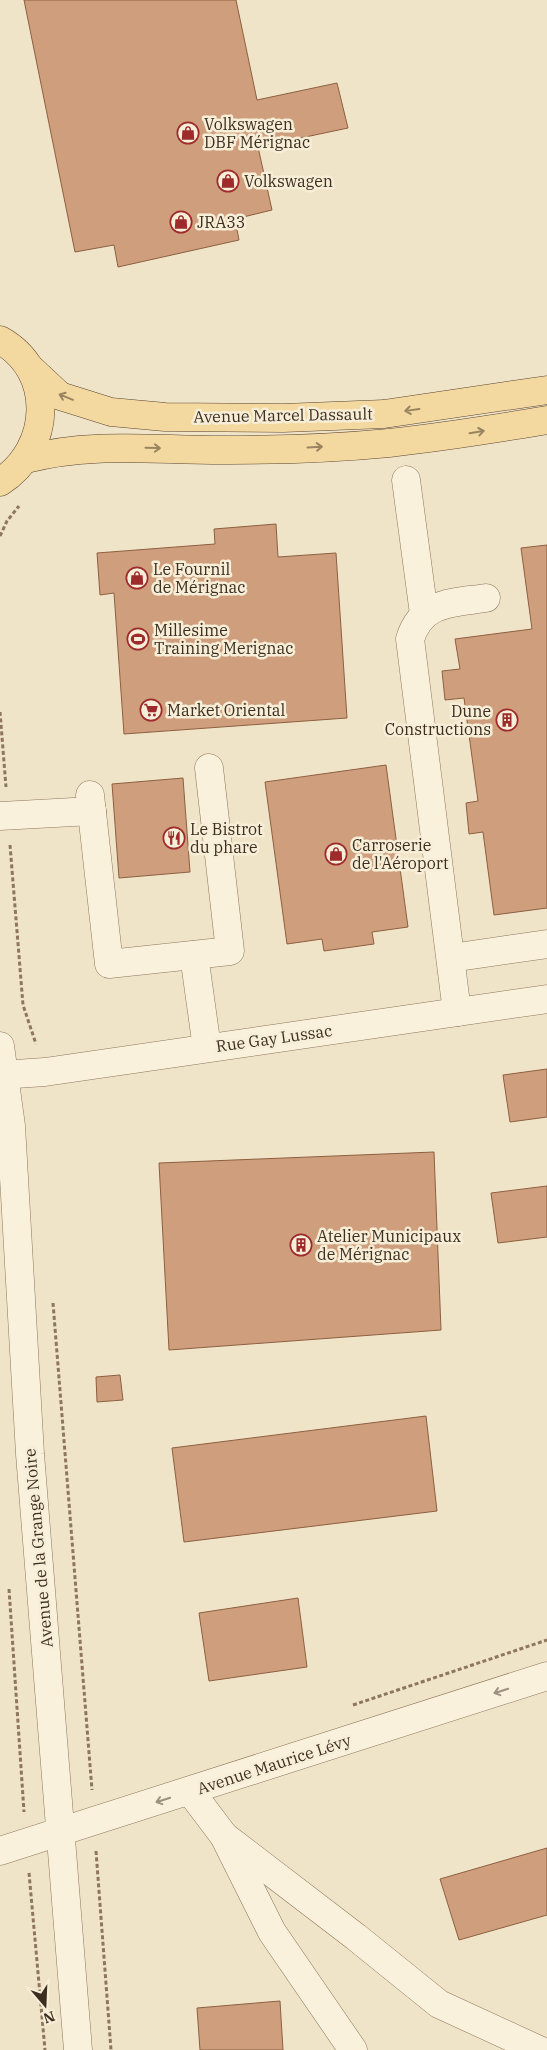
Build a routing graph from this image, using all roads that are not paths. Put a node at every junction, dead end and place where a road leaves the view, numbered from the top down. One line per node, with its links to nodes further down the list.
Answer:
1 (4, 339): 2 (main road)
2 (30, 368): 3 (main road, Avenue Marcel Dassault, one-way to 2); 5 (main road)
3 (547, 390)
4 (547, 420): 5 (main road, Avenue Marcel Dassault, one-way to 4)
5 (26, 459): 7 (main road)
6 (406, 480): 9 (street)
7 (0, 483)
8 (486, 598): 9 (street)
9 (424, 614): 14 (street)
10 (209, 768): 13 (street)
11 (4, 816): 13 (street)
12 (547, 944): 14 (street)
13 (194, 955): 18 (street)
14 (451, 958): 16 (street)
15 (547, 999): 16 (street, Rue Gay Lussac)
16 (457, 1012): 18 (street, Rue Gay Lussac)
17 (0, 1046): 19 (street, Avenue de la Grange Noire)
18 (207, 1048): 19 (street, Rue Gay Lussac)
19 (1, 1074): 22 (street, Avenue de la Grange Noire)
20 (547, 1676): 21 (street, Avenue Maurice Lévy, one-way to 21)
21 (190, 1791): 22 (street, Avenue Maurice Lévy, one-way to 22); 23 (street)
22 (60, 1833): 24 (street, Avenue Maurice Lévy); 25 (street, Avenue de la Grange Noire)
23 (224, 1836): 26 (street); 27 (street)
24 (0, 1851)
25 (78, 2050)
26 (353, 2050)
27 (539, 2050)

